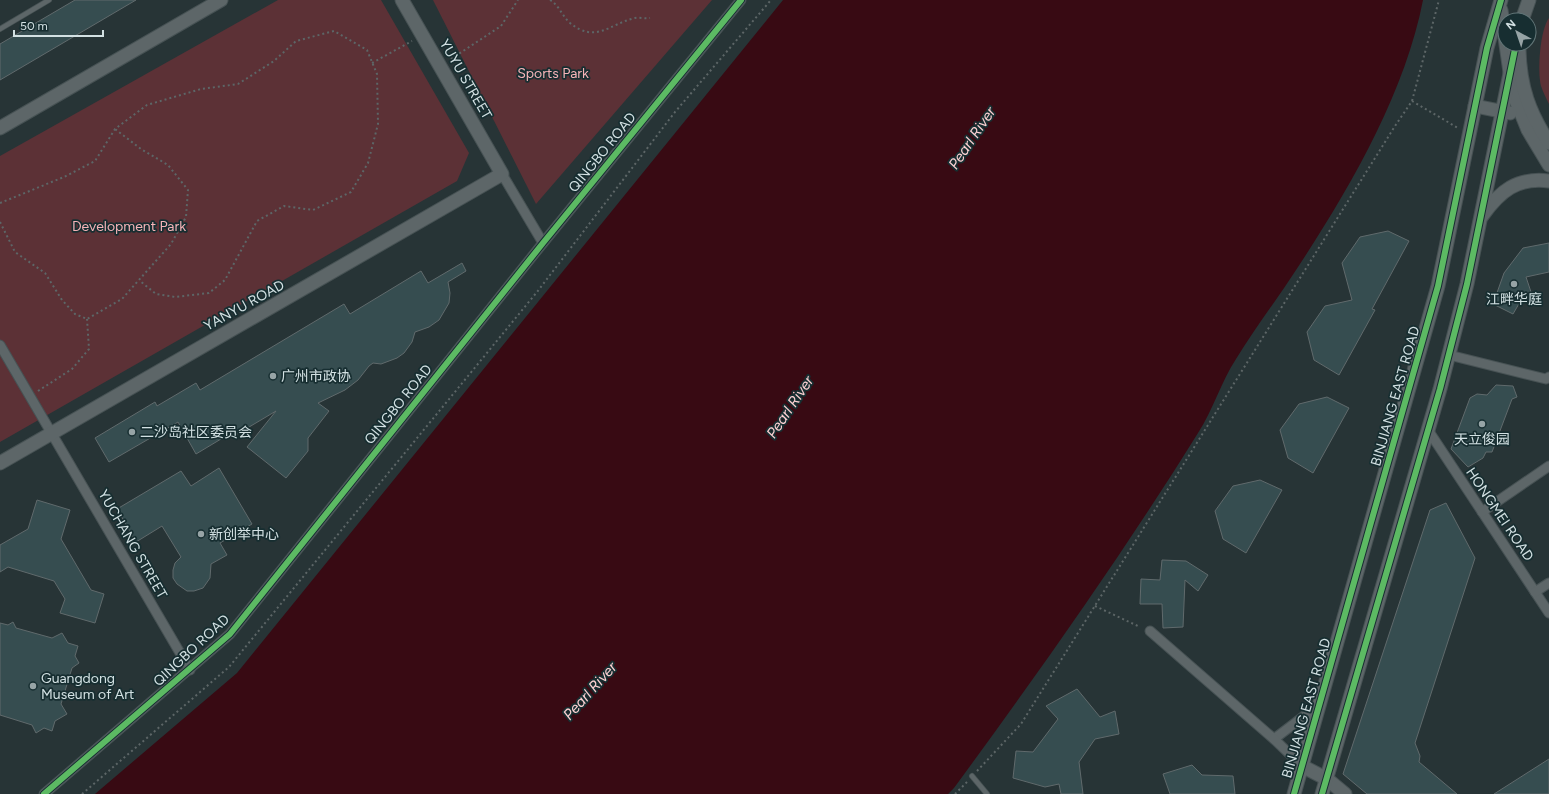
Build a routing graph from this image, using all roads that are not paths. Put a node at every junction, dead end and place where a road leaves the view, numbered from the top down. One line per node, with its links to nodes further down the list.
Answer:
1 (49, 0): 8 (lane)
2 (221, 0): 12 (main road)
3 (402, 0): 16 (main road, YUYU STREET)
4 (741, 0): 19 (street, QINGBO ROAD)
5 (1529, 0): 7 (main road)
6 (1500, 1): 11 (main road, BINJIANG EAST ROAD); 15 (main road)
7 (1525, 12)
8 (0, 29)
9 (1514, 52): 18 (main road)
10 (1520, 52): 13 (main road)
11 (1475, 106): 13 (main road); 33 (main road, BINJIANG EAST ROAD)
12 (0, 128)
13 (1541, 131): 14 (main road)
14 (1549, 143)
15 (1549, 165)
16 (502, 174): 19 (street); 24 (main road, YANYU ROAD)
17 (1549, 181): 18 (main road)
18 (1480, 219): 21 (main road)
19 (543, 243): 32 (street, QINGBO ROAD)
20 (0, 345): 24 (street, YUCHANG STREET)
21 (1449, 355): 22 (street); 23 (main road)
22 (1548, 380)
23 (1428, 430): 27 (street, HONGMEI ROAD); 37 (main road)
24 (51, 433): 25 (main road, YANYU ROAD); 32 (street, YUCHANG STREET)
25 (0, 463)
26 (1549, 466): 27 (street)
27 (1482, 512): 29 (street, HONGMEI ROAD)
28 (1549, 582): 29 (street)
29 (1535, 592): 30 (street, HONGMEI ROAD)
30 (1549, 613)
31 (1150, 631): 34 (street)
32 (190, 670): 38 (street, QINGBO ROAD)
33 (1320, 704): 34 (street); 35 (main road, BINJIANG EAST ROAD)
34 (1274, 739): 35 (street)
35 (1302, 766): 37 (main road); 40 (main road, BINJIANG EAST ROAD)
36 (972, 776): 39 (lane)
37 (1325, 790): 41 (main road)
38 (44, 794)
39 (987, 794)
40 (1294, 794)
41 (1345, 794)

